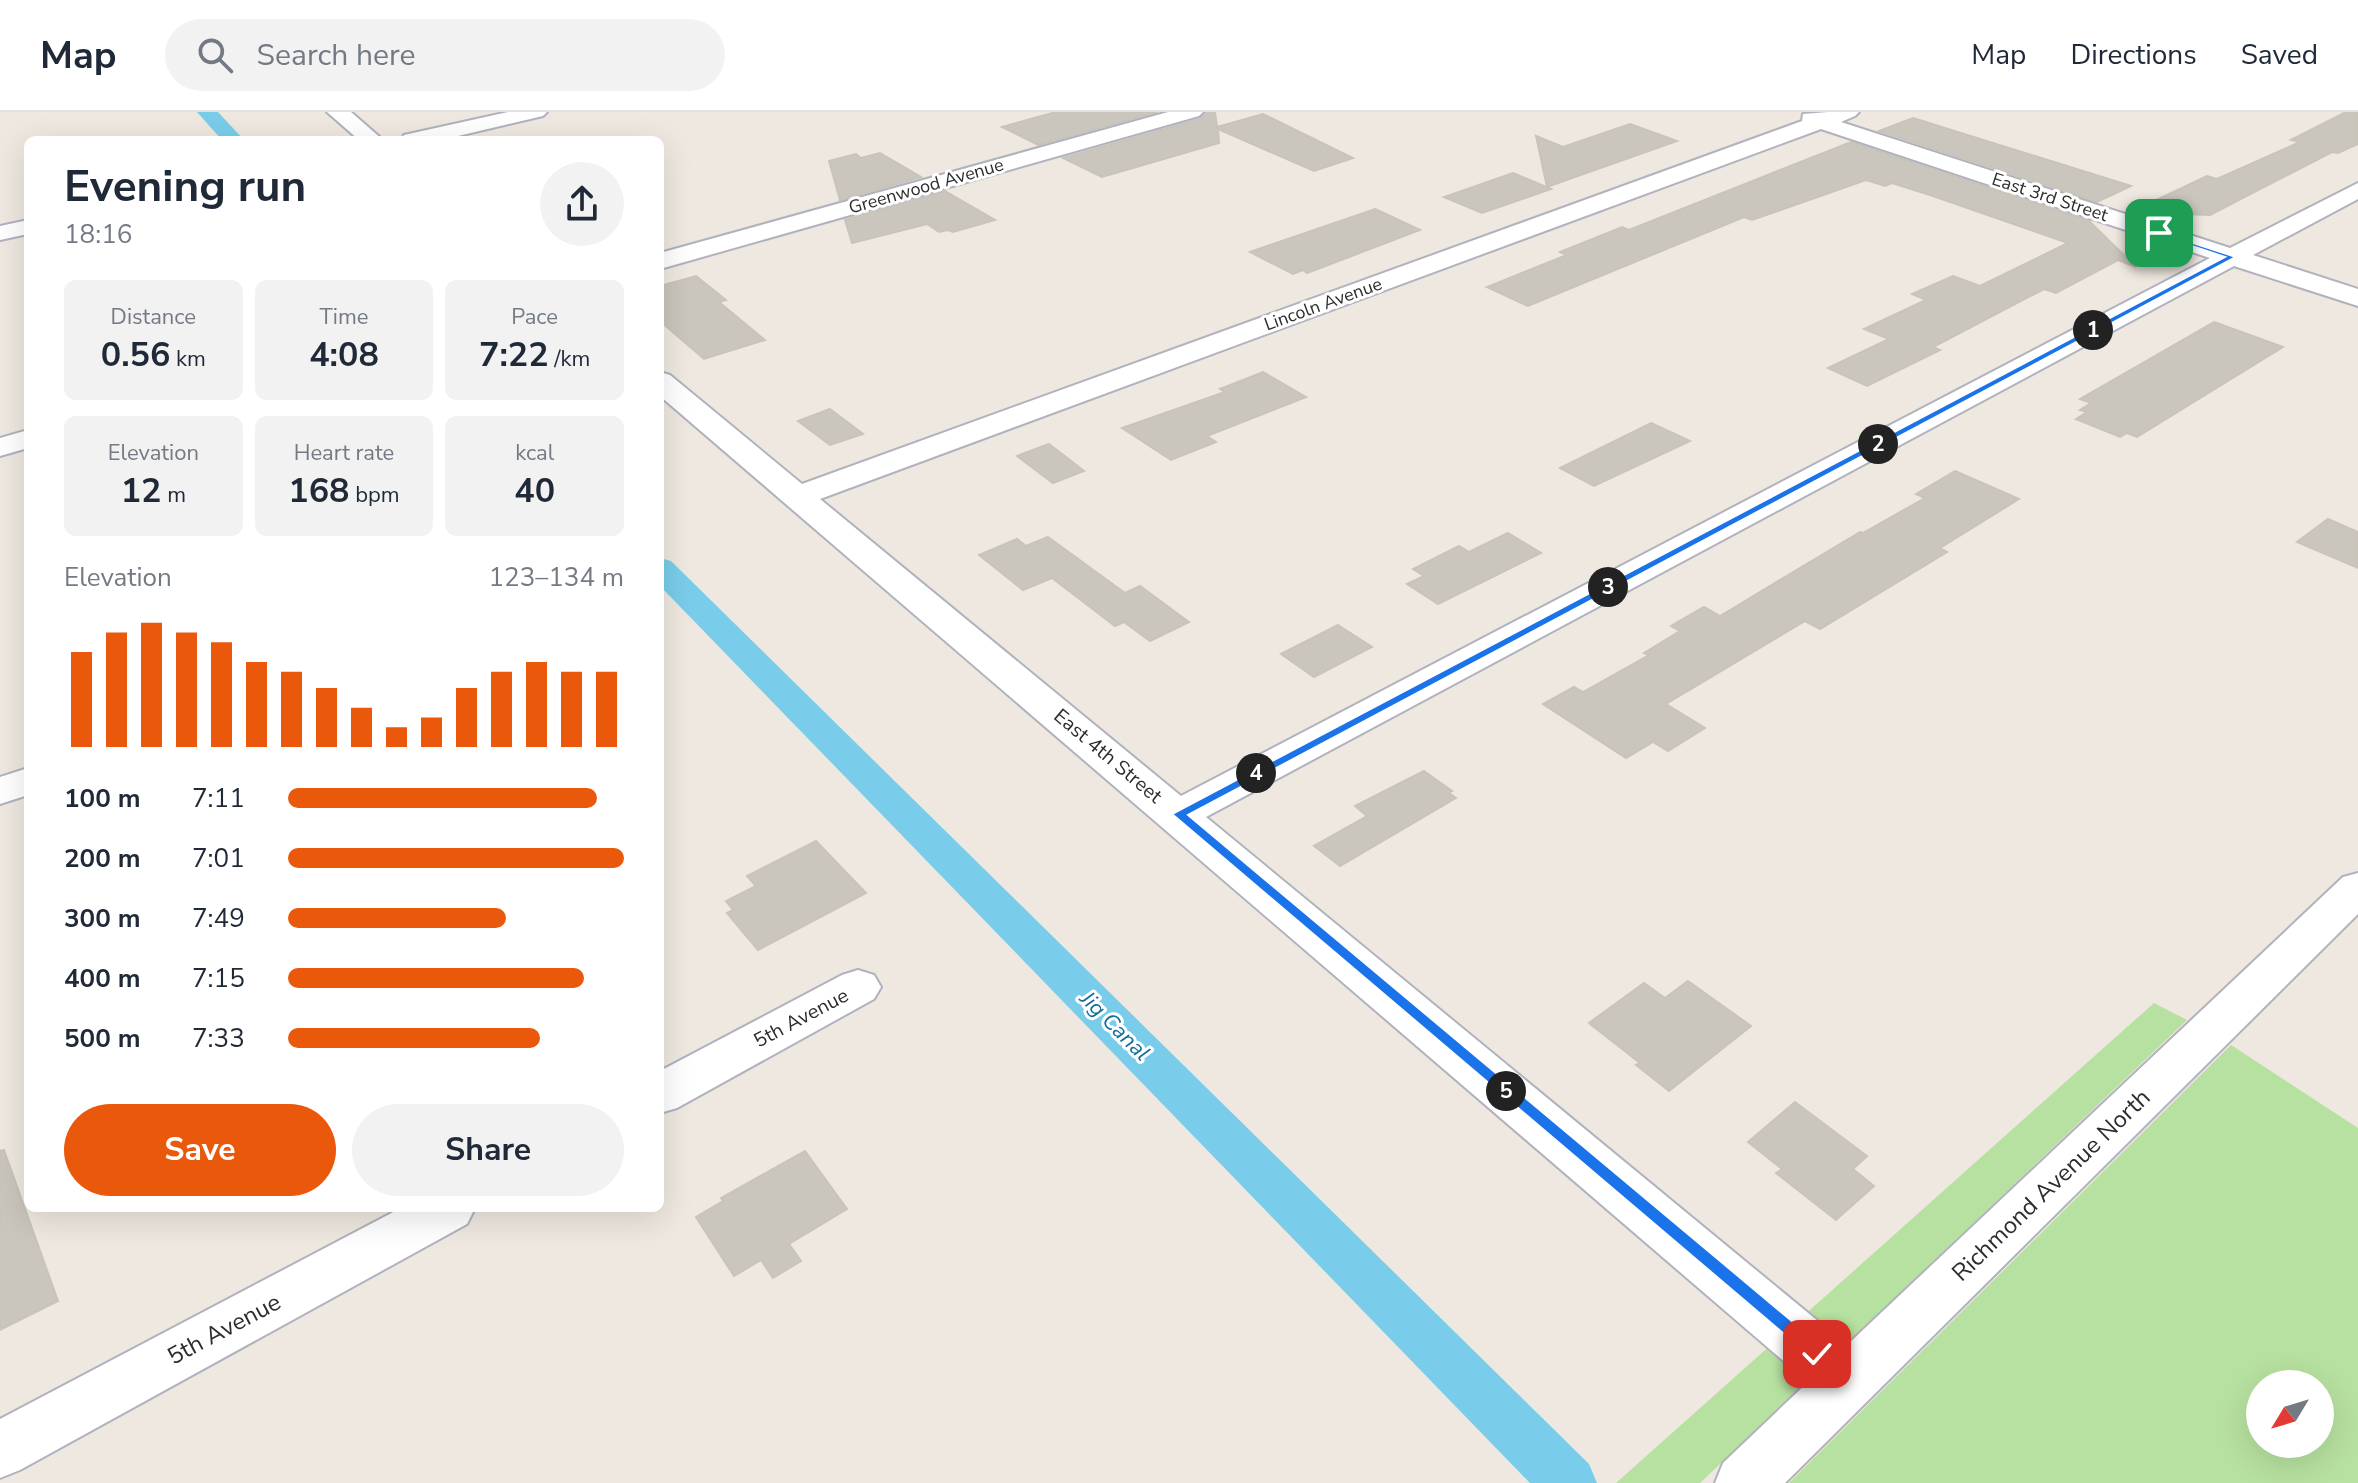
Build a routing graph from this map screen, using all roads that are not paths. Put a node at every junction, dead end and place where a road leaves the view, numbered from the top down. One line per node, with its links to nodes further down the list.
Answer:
1 (338, 112): 7 (street)
2 (536, 112): 8 (street)
3 (1192, 112): 13 (street, Greenwood Avenue)
4 (1788, 112): 6 (street, East 3rd Street)
5 (1848, 112): 6 (street, Lincoln Avenue)
6 (1820, 123): 12 (street, East 3rd Street); 18 (street, Lincoln Avenue)
7 (367, 136)
8 (430, 136)
9 (2358, 190): 12 (street)
10 (24, 228): 11 (street)
11 (0, 233)
12 (2232, 257): 14 (street, East 3rd Street); 21 (street)
13 (664, 260)
14 (2358, 298)
15 (664, 384): 18 (street, East 4th Street)
16 (24, 440): 17 (street)
17 (0, 447)
18 (799, 496): 21 (street, East 4th Street)
19 (24, 782): 20 (street)
20 (0, 791)
21 (1179, 814): 26 (street, East 4th Street)
22 (2358, 888): 26 (street, Richmond Avenue North)
23 (858, 987): 24 (street, 5th Avenue)
24 (664, 1092)
25 (442, 1212): 27 (street, 5th Avenue)
26 (1848, 1381): 28 (street, Richmond Avenue North)
27 (0, 1450)
28 (1744, 1483)

